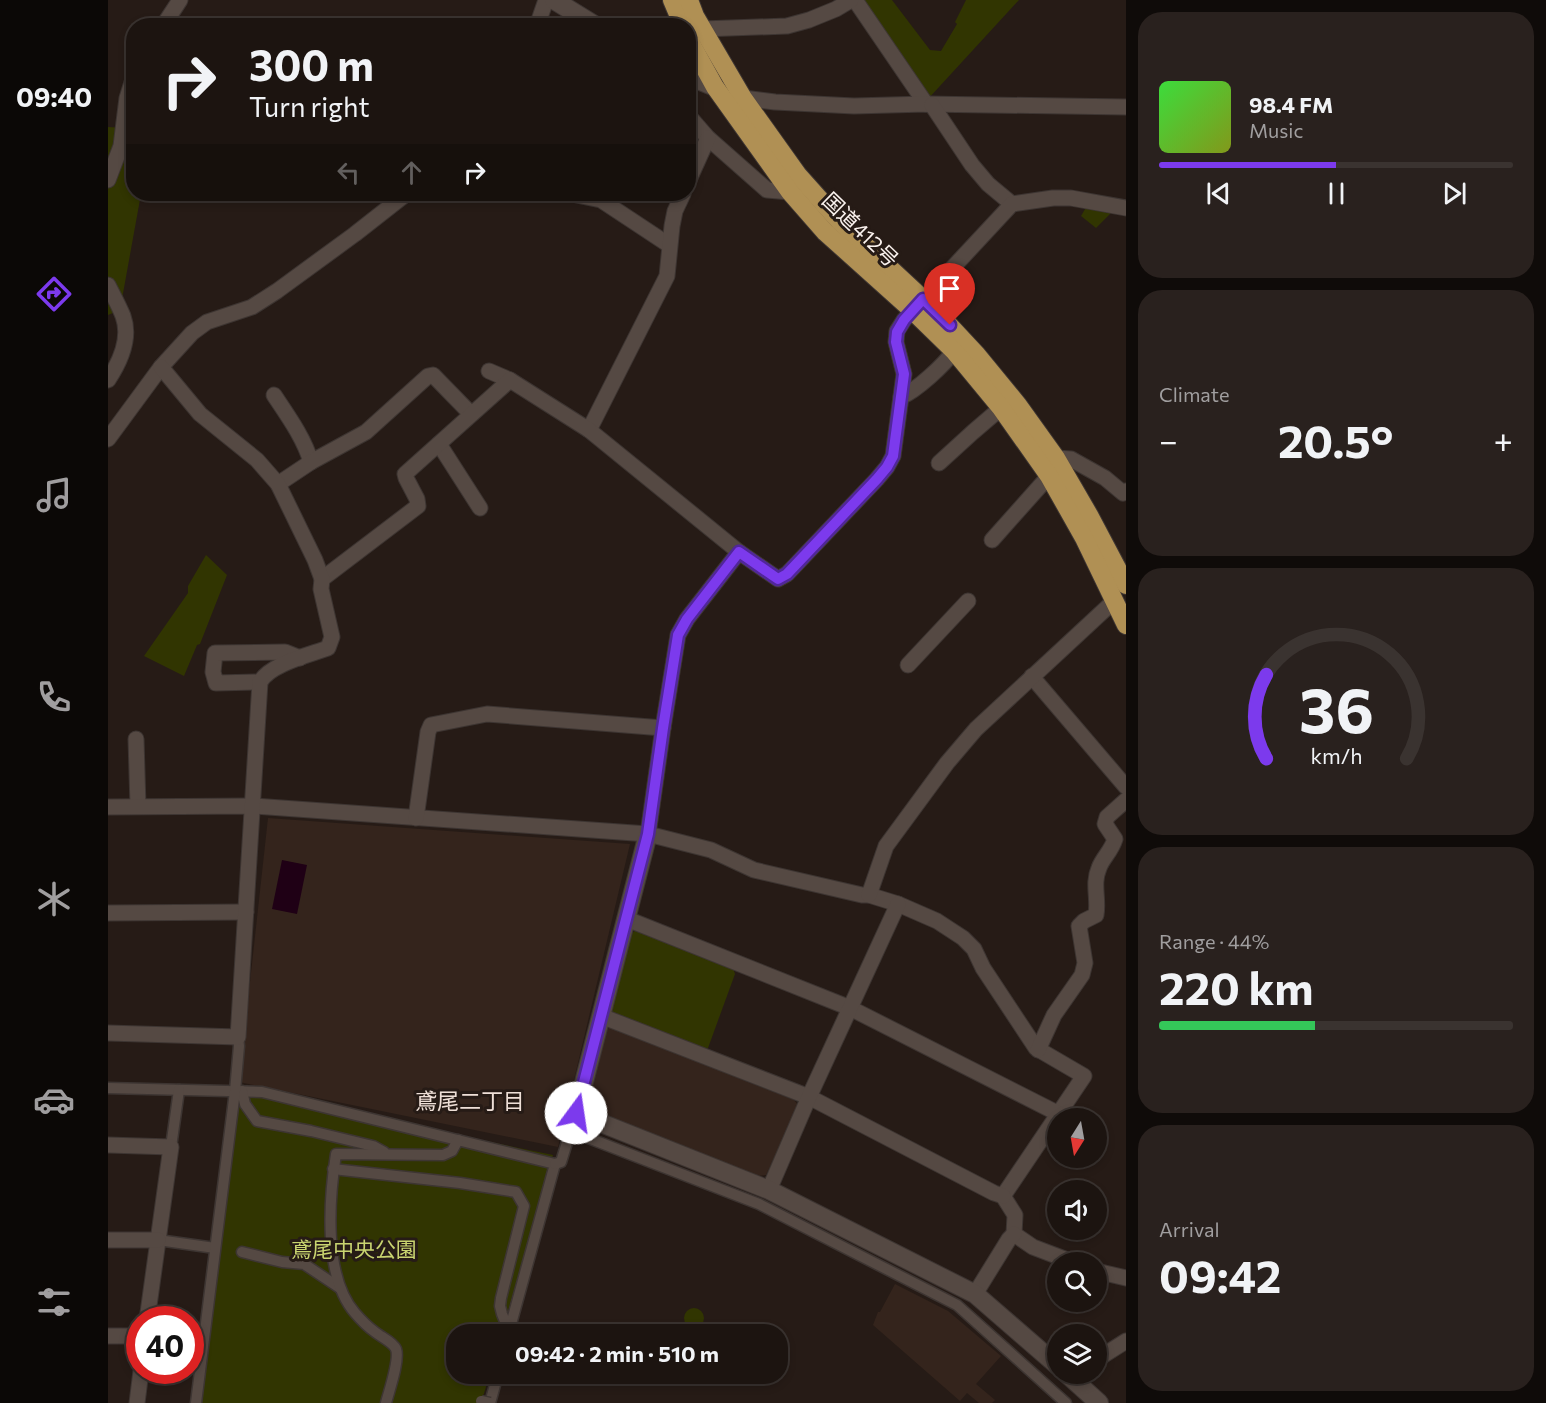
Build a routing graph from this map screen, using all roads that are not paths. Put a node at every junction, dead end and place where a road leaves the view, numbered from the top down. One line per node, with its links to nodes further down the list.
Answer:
1 (180, 0): 8 (street)
2 (546, 0): 9 (street)
3 (554, 0): 10 (street)
4 (672, 0): 11 (highway)
5 (689, 0): 12 (highway, 国道412号)
6 (853, 0): 7 (street); 19 (street)
7 (833, 4): 13 (street)
8 (168, 18)
9 (540, 18)
10 (583, 18)
11 (680, 18)
12 (695, 18)
13 (696, 33)
14 (696, 34): 18 (highway, 国道412号)
15 (696, 36): 17 (highway, 国道412号)
16 (696, 79): 17 (street)
17 (715, 87): 18 (street); 26 (highway, 国道412号)
18 (742, 98): 19 (street); 34 (highway, 国道412号)
19 (929, 105): 20 (street); 30 (street)
20 (1126, 107)
21 (126, 112): 25 (street)
22 (696, 124): 23 (street)
23 (708, 138): 24 (street); 26 (street)
24 (696, 164)
25 (108, 180)
26 (790, 192): 34 (highway, 国道412号)
27 (397, 201): 36 (street)
28 (603, 201): 32 (street)
29 (680, 201): 32 (street)
30 (1012, 204): 31 (street); 34 (street)
31 (1126, 208)
32 (669, 245): 44 (street)
33 (108, 285): 38 (street)
34 (918, 305): 35 (highway, 国道412号); 41 (street); 47 (highway, 国道412号)
35 (954, 351): 41 (street); 42 (highway, 国道412号)
36 (161, 367): 45 (street); 51 (street)
37 (489, 371): 39 (street)
38 (108, 380)
39 (510, 380): 43 (street); 44 (street)
40 (274, 395): 48 (street)
41 (901, 397): 55 (street)
42 (1001, 408): 49 (street); 50 (highway, 国道412号)
43 (471, 414): 46 (street); 48 (street)
44 (589, 430): 55 (street)
45 (108, 439)
46 (439, 444): 53 (street); 56 (street)
47 (1056, 458): 52 (street); 57 (highway, 国道412号)
48 (311, 462): 51 (street)
49 (939, 463)
50 (1049, 476): 54 (street); 59 (highway, 国道412号)
51 (278, 484): 56 (street)
52 (1126, 491)
53 (480, 508)
54 (992, 540)
55 (739, 552): 65 (street)
56 (322, 579): 61 (street)
57 (1126, 585)
58 (968, 601): 62 (street)
59 (1114, 601): 60 (highway, 国道412号); 63 (street)
60 (1126, 625)
61 (300, 658): 64 (street); 64 (street)
62 (908, 665)
63 (1032, 676): 67 (street); 74 (street)
64 (260, 682): 69 (street)
65 (663, 728): 72 (street); 73 (street)
66 (136, 739): 71 (street)
67 (1126, 787)
68 (1126, 800): 83 (street)
69 (253, 806): 71 (street); 72 (street); 76 (street)
70 (108, 807): 71 (street)
71 (138, 807)
72 (416, 818): 73 (street)
73 (648, 834): 74 (street); 78 (street)
74 (869, 895): 75 (street)
75 (898, 904): 79 (street); 83 (street)
76 (246, 912): 77 (street); 82 (street)
77 (108, 913)
78 (627, 919): 79 (street); 80 (street)
79 (850, 1008): 87 (street); 88 (street)
80 (601, 1016): 87 (street); 90 (street)
81 (108, 1033): 82 (street)
82 (238, 1037): 86 (street)
83 (1038, 1050): 89 (street)
84 (108, 1088): 85 (street)
85 (179, 1089): 86 (street); 95 (street)
86 (239, 1091): 93 (street); 96 (street); 104 (street)
87 (809, 1097): 99 (street); 100 (street)
88 (1047, 1108)
89 (1063, 1108)
90 (576, 1113): 91 (street); 99 (street)
91 (570, 1131): 97 (street); 126 (street)
92 (1047, 1132): 100 (street)
93 (458, 1140): 96 (street); 97 (street)
94 (108, 1145): 95 (street)
95 (171, 1147): 103 (street)
96 (387, 1154): 98 (street)
97 (555, 1164): 113 (street)
98 (333, 1169): 109 (street); 112 (street)
99 (769, 1190): 110 (street)
100 (1004, 1196): 101 (street)
101 (1014, 1234): 106 (street); 110 (street)
102 (108, 1240): 103 (street)
103 (158, 1240): 104 (street); 111 (street)
104 (215, 1248): 124 (street)
105 (242, 1252): 109 (street)
106 (1047, 1252)
107 (1107, 1274): 108 (street)
108 (1126, 1278)
109 (340, 1288): 125 (street)
110 (975, 1294): 118 (street)
111 (149, 1306)
112 (506, 1324)
113 (512, 1324)
114 (108, 1336): 115 (street)
115 (126, 1336)
116 (1126, 1341): 117 (street)
117 (1107, 1353)
118 (1047, 1355)
119 (139, 1384): 123 (street)
120 (494, 1384): 122 (street)
121 (1079, 1384): 127 (street)
122 (486, 1402)
123 (137, 1403)
124 (196, 1403)
125 (386, 1403)
126 (1066, 1403)
127 (1099, 1403)

